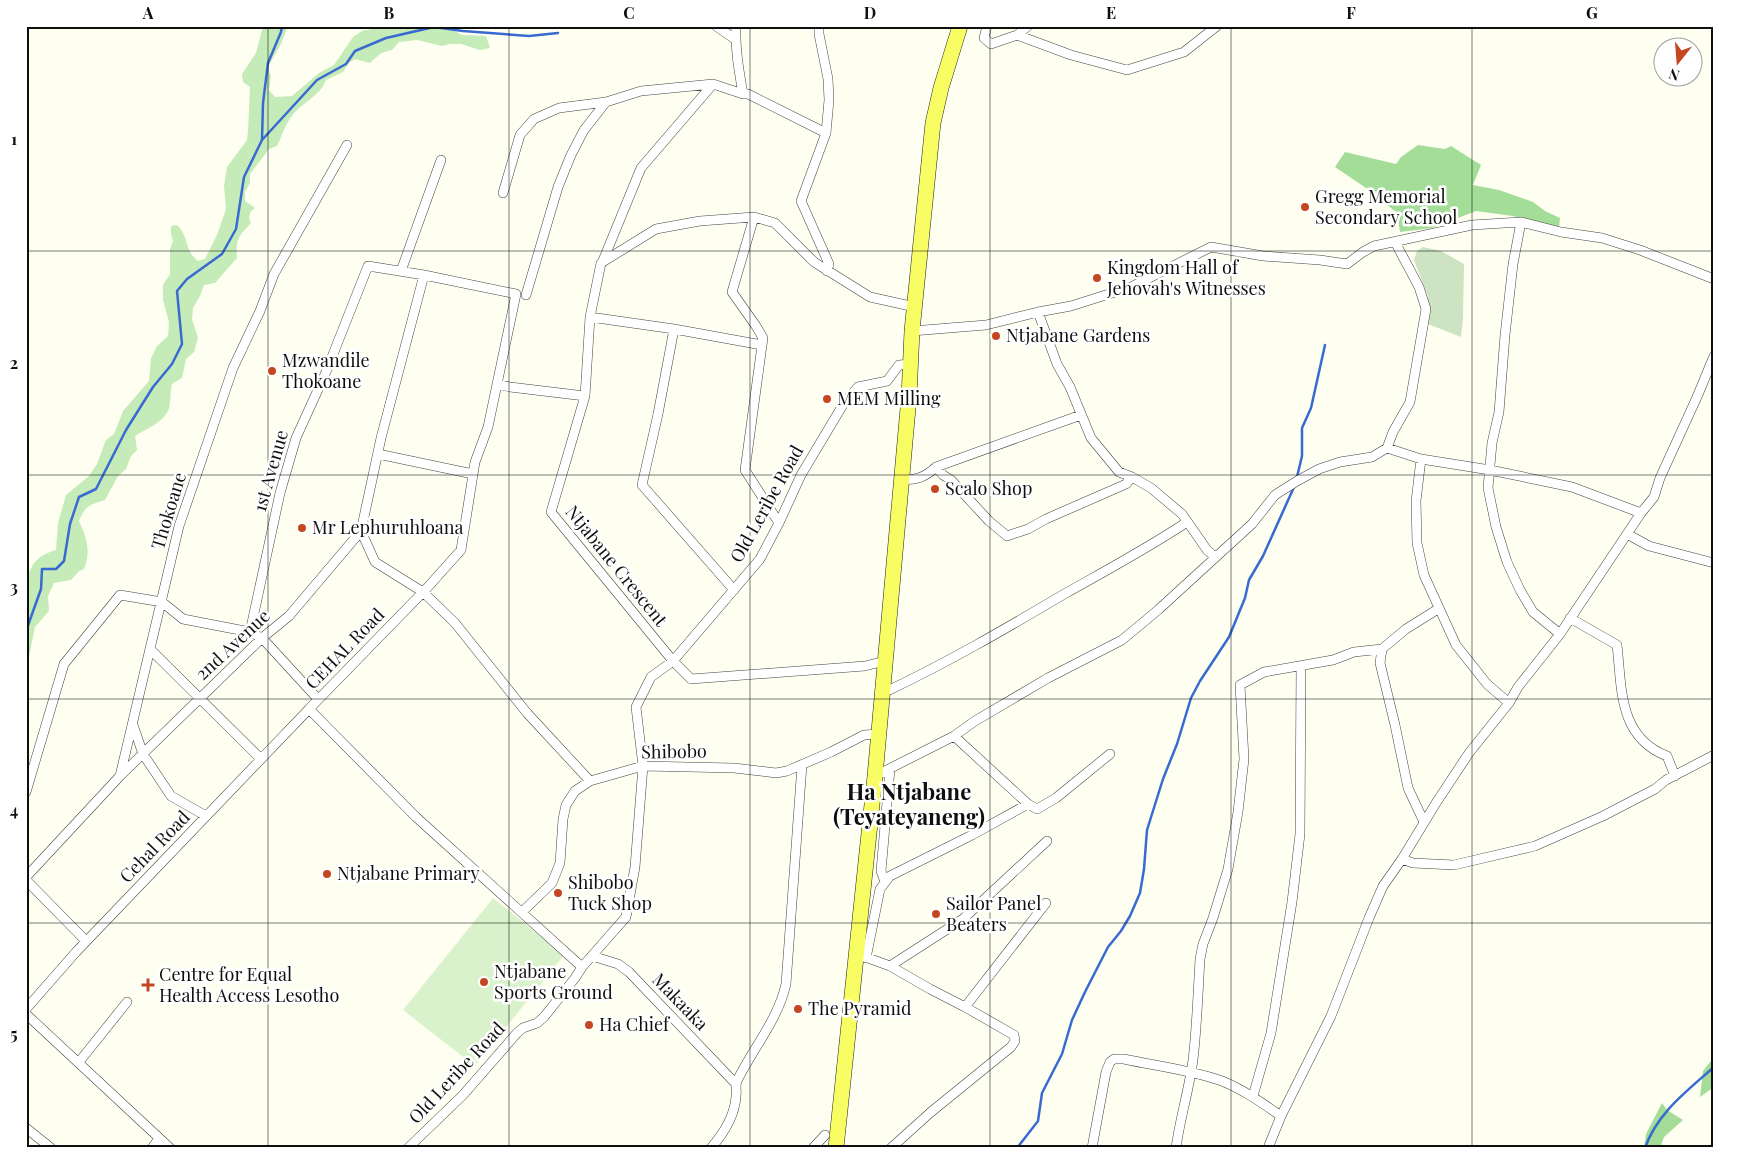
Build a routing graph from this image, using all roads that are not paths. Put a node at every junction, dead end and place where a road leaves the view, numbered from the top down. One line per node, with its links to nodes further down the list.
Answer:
1 (716, 26): 9 (street)
2 (736, 26): 9 (street)
3 (819, 26): 13 (street)
4 (960, 26): 27 (main road)
5 (987, 26): 8 (street)
6 (1028, 26): 8 (street)
7 (1217, 26): 8 (street)
8 (1017, 35)
9 (736, 40): 11 (street)
10 (713, 84): 11 (street); 12 (street); 20 (street, Ntjabane Crescent)
11 (743, 94): 13 (street)
12 (606, 102): 16 (street); 26 (street)
13 (826, 133): 22 (street)
14 (347, 145): 55 (street, Thokoane)
15 (441, 160): 21 (street)
16 (503, 193)
17 (754, 217): 20 (street); 22 (street); 32 (street)
18 (1521, 222): 19 (street); 24 (street); 42 (street)
19 (1395, 242): 28 (street); 38 (street)
20 (602, 263): 29 (street, Ntjabane Crescent)
21 (401, 271): 23 (street, 1st Avenue); 58 (street, 1st Avenue)
22 (827, 271): 27 (street)
23 (424, 275): 25 (street, 1st Avenue); 39 (street, 2nd Avenue)
24 (1714, 279)
25 (516, 294): 35 (street, CEHAL Road)
26 (526, 295)
27 (915, 308): 31 (main road)
28 (1038, 312): 31 (street); 37 (street)
29 (590, 317): 30 (street); 36 (street, Ntjabane Crescent)
30 (674, 329): 32 (street); 53 (street)
31 (912, 331): 34 (main road)
32 (762, 345): 48 (street)
33 (1714, 356): 46 (street)
34 (911, 364): 45 (main road); 48 (street, Old Leribe Road)
35 (498, 384): 36 (street); 43 (street, CEHAL Road)
36 (585, 396): 64 (street, Ntjabane Crescent)
37 (1081, 415): 41 (street); 44 (street)
38 (1387, 448): 40 (street); 51 (street)
39 (378, 454): 43 (street); 49 (street, 2nd Avenue)
40 (1421, 458): 42 (street); 56 (street)
41 (936, 467): 44 (street); 45 (street)
42 (1490, 470): 46 (street); 59 (street)
43 (473, 474): 54 (street, CEHAL Road)
44 (1132, 477): 47 (street)
45 (901, 479): 63 (main road)
46 (1641, 513): 50 (street)
47 (1187, 522): 51 (street); 66 (street)
48 (779, 523): 53 (street, Old Leribe Road)
49 (361, 531): 54 (street); 60 (street, 2nd Avenue)
50 (1627, 534): 52 (street); 57 (street)
51 (1215, 557): 73 (street)
52 (1714, 563)
53 (734, 590): 64 (street, Old Leribe Road)
54 (423, 592): 68 (street, CEHAL Road); 84 (street)
55 (162, 602): 58 (street); 62 (street, Thokoane); 85 (street)
56 (1438, 609): 61 (street); 69 (street)
57 (1570, 618): 59 (street); 83 (street)
58 (250, 632): 60 (street)
59 (1560, 634): 69 (street)
60 (262, 638): 67 (street, 2nd Avenue); 68 (street)
61 (1382, 649): 65 (street); 88 (street)
62 (151, 650): 67 (street); 71 (street, Thokoane)
63 (885, 661): 64 (street, Ntjabane Crescent); 66 (main road)
64 (673, 662): 79 (street, Old Leribe Road)
65 (1300, 666): 105 (street); 107 (street)
66 (883, 693): 72 (main road)
67 (200, 698): 74 (street, 2nd Avenue); 77 (street)
68 (318, 699): 70 (street, CEHAL Road)
69 (1509, 703): 88 (street)
70 (308, 709): 77 (street, Cehal Road); 94 (street, CEHAL Road)
71 (133, 725): 74 (street); 81 (street, Thokoane)
72 (879, 734): 78 (street, Shibobo); 82 (main road)
73 (954, 736): 80 (street); 86 (street)
74 (143, 754): 81 (street, 2nd Avenue); 87 (street)
75 (1110, 754): 86 (street)
76 (1714, 755): 83 (street)
77 (261, 759): 87 (street, Cehal Road)
78 (802, 765): 79 (street, Shibobo); 106 (street)
79 (643, 766): 84 (street, Shibobo); 96 (street, Old Leribe Road)
80 (890, 769): 82 (street); 92 (street)
81 (120, 776): 91 (street, Thokoane)
82 (875, 776): 97 (main road)
83 (1674, 776): 90 (street)
84 (590, 781): 94 (street, Shibobo)
85 (26, 792)
86 (1028, 804): 92 (street)
87 (206, 816): 95 (street, Cehal Road)
88 (1424, 822): 90 (street)
89 (1047, 841): 98 (street)
90 (1402, 859): 108 (street)
91 (26, 878): 95 (street, Thokoane)
92 (885, 882): 97 (street)
93 (1046, 903): 101 (street)
94 (522, 912): 99 (street, CEHAL Road)
95 (86, 941): 102 (street, Cehal Road)
96 (592, 956): 99 (street, Old Leribe Road); 106 (street, Makaaka)
97 (862, 956): 98 (street); 118 (main road)
98 (890, 966): 101 (street)
99 (582, 967): 115 (street, Old Leribe Road)
100 (127, 1002): 104 (street)
101 (965, 1007): 119 (street)
102 (26, 1009)
103 (26, 1014): 104 (street)
104 (79, 1062): 111 (street)
105 (1191, 1073): 107 (street); 120 (street); 121 (street)
106 (736, 1084): 116 (street)
107 (1253, 1096): 108 (street)
108 (1281, 1116): 122 (street)
109 (26, 1128): 112 (street)
110 (824, 1135): 117 (street)
111 (160, 1138): 113 (street); 114 (street)
112 (50, 1148)
113 (152, 1148)
114 (170, 1148)
115 (408, 1148)
116 (711, 1148)
117 (813, 1148)
118 (836, 1148)
119 (891, 1148)
120 (1092, 1148)
121 (1176, 1148)
122 (1268, 1148)

